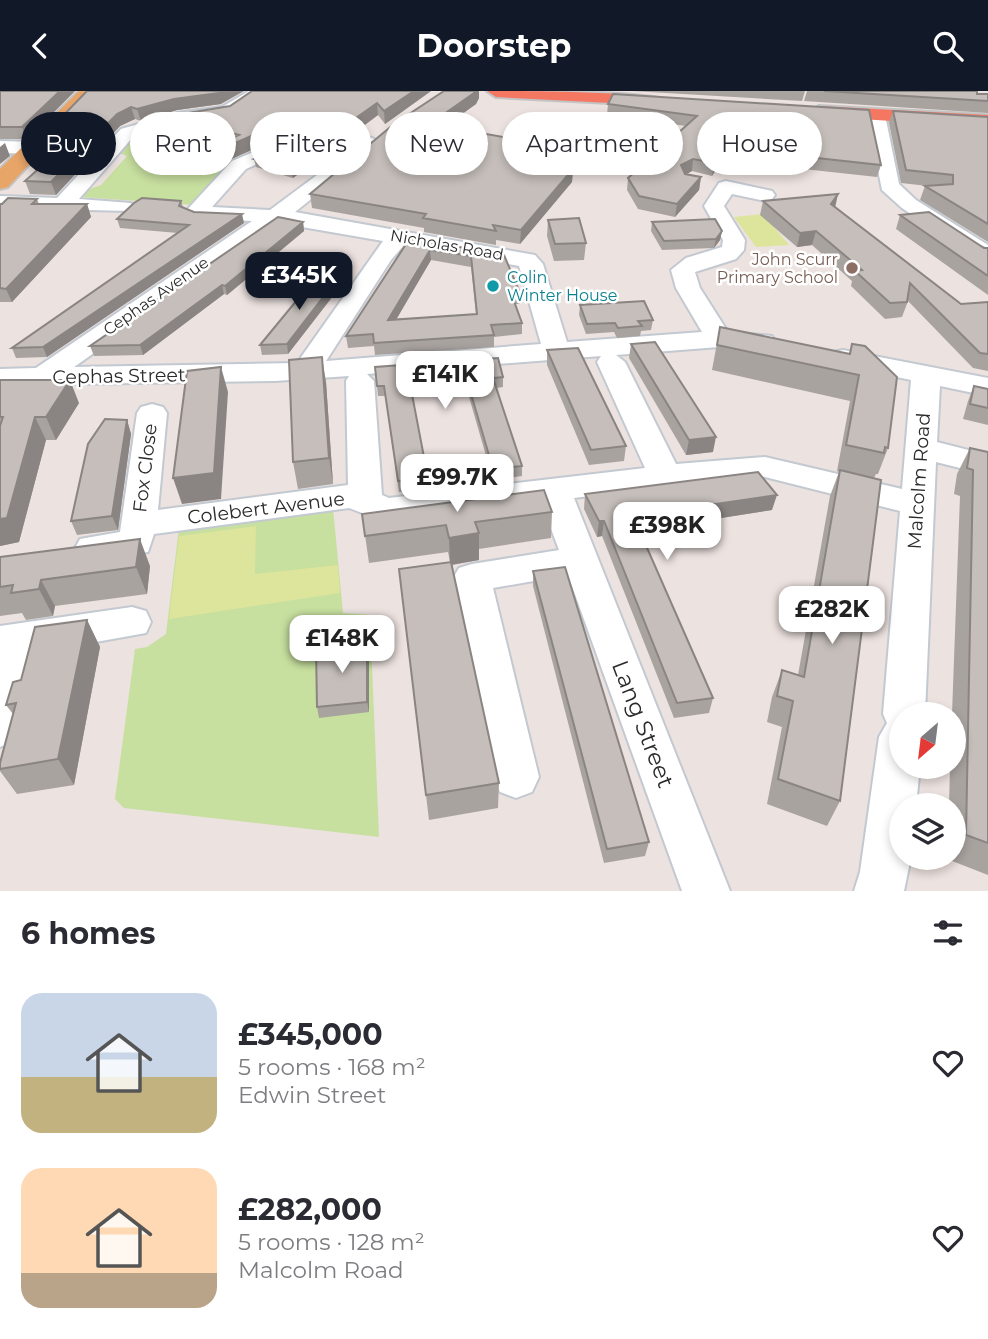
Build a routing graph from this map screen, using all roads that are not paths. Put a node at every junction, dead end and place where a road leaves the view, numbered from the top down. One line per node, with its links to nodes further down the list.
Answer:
1 (89, 91): 9 (main road)
2 (261, 91): 21 (street)
3 (487, 91): 6 (highway)
4 (496, 91): 5 (highway)
5 (512, 91): 6 (highway)
6 (576, 96): 7 (highway)
7 (685, 105)
8 (804, 108): 10 (highway)
9 (70, 112)
10 (877, 121): 11 (highway); 25 (street)
11 (988, 121)
12 (381, 137): 22 (street, Cephas Avenue); 22 (street, Nicholas Road)
13 (0, 148): 14 (street)
14 (21, 148)
15 (21, 163): 16 (main road)
16 (0, 182)
17 (702, 182): 18 (street)
18 (726, 187): 19 (street); 26 (street)
19 (765, 195)
20 (0, 202): 21 (street)
21 (65, 202): 23 (street)
22 (274, 216): 24 (street, Nicholas Road); 34 (street, Cephas Avenue)
23 (81, 230)
24 (400, 236): 28 (street, Nicholas Road); 31 (street)
25 (986, 252)
26 (719, 339): 27 (street, Cephas Street); 28 (street, Cephas Street)
27 (783, 345)
28 (555, 351): 31 (street, Cephas Street)
29 (820, 353): 32 (street)
30 (611, 362): 40 (street)
31 (305, 371): 34 (street, Cephas Street)
32 (926, 375): 36 (street); 38 (street, Malcolm Road)
33 (0, 377): 34 (street, Cephas Street)
34 (42, 377)
35 (360, 381): 42 (street)
36 (988, 387)
37 (152, 413): 44 (street, Fox Close)
38 (922, 448): 39 (street); 43 (street, Malcolm Road)
39 (988, 465)
40 (666, 477): 41 (street, Colebert Avenue); 43 (street, Colebert Avenue)
41 (554, 491): 42 (street, Colebert Avenue); 46 (street, Lang Street)
42 (365, 501): 44 (street, Colebert Avenue)
43 (916, 504): 49 (street, Malcolm Road)
44 (139, 524): 45 (street)
45 (59, 552)
46 (580, 560): 51 (street); 53 (street, Lang Street)
47 (132, 622): 48 (street)
48 (12, 641): 50 (street)
49 (905, 702)
50 (0, 728)
51 (516, 777)
52 (896, 779): 54 (street)
53 (706, 888)
54 (879, 891)

